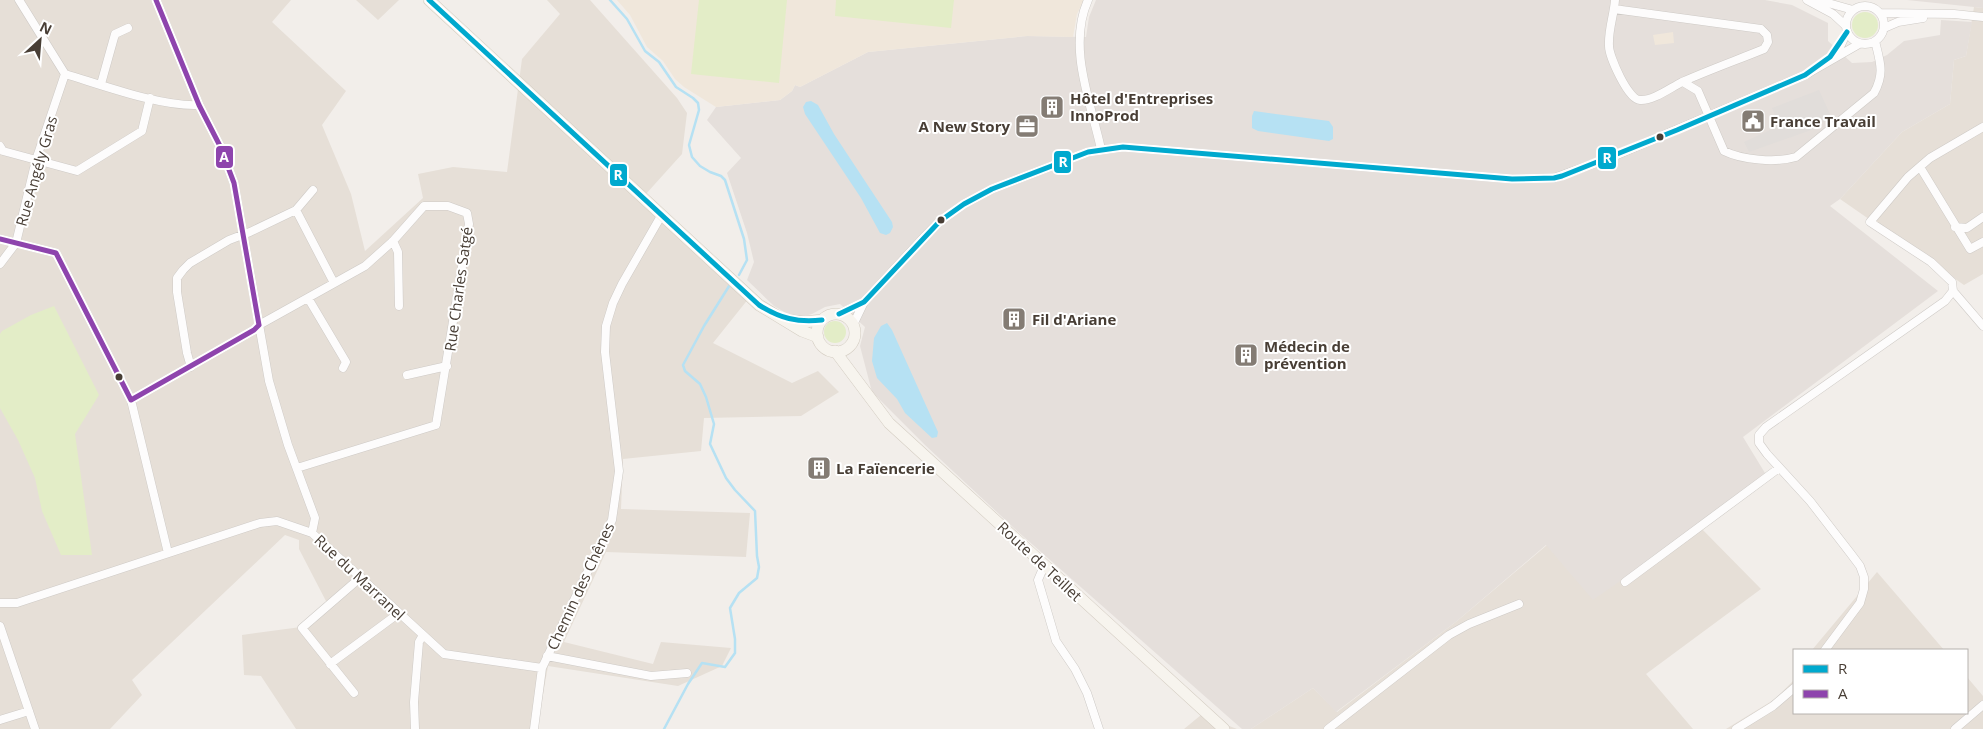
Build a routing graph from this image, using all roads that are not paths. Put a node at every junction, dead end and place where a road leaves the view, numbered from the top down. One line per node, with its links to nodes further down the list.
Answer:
1 (19, 0): 21 (street)
2 (156, 0): 26 (street)
3 (429, 0): 35 (main road)
4 (1088, 0): 30 (street)
5 (1615, 0): 10 (street)
6 (1807, 0): 16 (street)
7 (1817, 0): 9 (street)
8 (1871, 4): 9 (street); 11 (street)
9 (1857, 6): 16 (street)
10 (1614, 9): 20 (street); 22 (street)
11 (1880, 13): 12 (street); 15 (street)
12 (1954, 14): 13 (street); 15 (street)
13 (1983, 17)
14 (128, 28): 23 (street)
15 (1884, 28): 17 (street)
16 (1846, 29): 18 (street); 19 (street)
17 (1875, 41): 18 (street); 27 (street)
18 (1860, 44): 19 (street)
19 (1820, 66): 27 (street)
20 (1704, 73): 22 (street); 24 (street)
21 (65, 74): 23 (street); 31 (street, Rue Angély Gras)
22 (1683, 82): 24 (street)
23 (101, 84): 25 (street)
24 (1698, 91): 27 (street)
25 (150, 98): 26 (street); 31 (street)
26 (199, 105): 38 (street)
27 (1708, 116): 30 (street)
28 (1983, 125): 32 (street)
29 (0, 146): 31 (street)
30 (1101, 149): 47 (street)
31 (36, 160): 42 (street, Rue Angély Gras)
32 (1920, 167): 37 (street); 45 (street)
33 (313, 190): 34 (street)
34 (296, 210): 38 (street); 44 (street)
35 (661, 216): 50 (main road); 77 (street, Chemin des Chênes)
36 (1983, 218): 37 (street)
37 (1955, 227): 41 (street)
38 (244, 234): 52 (street); 59 (street)
39 (0, 238): 42 (street)
40 (392, 241): 44 (street, Rue Charles Satgé); 48 (street); 58 (street, Rue Charles Satgé)
41 (1983, 242)
42 (16, 243): 43 (street, Rue Angély Gras); 63 (street)
43 (0, 264)
44 (334, 284): 46 (street, Rue Charles Satgé)
45 (1953, 291): 54 (street); 65 (street)
46 (308, 298): 52 (street, Rue Charles Satgé); 60 (street)
47 (864, 302): 49 (street); 53 (street)
48 (399, 306)
49 (839, 314): 51 (main road); 53 (main road)
50 (780, 319): 51 (main road); 55 (main road)
51 (822, 320): 55 (main road)
52 (259, 325): 59 (street, Rue Charles Satgé); 64 (street)
53 (853, 325): 56 (main road)
54 (1983, 326)
55 (818, 337): 57 (main road)
56 (850, 345): 57 (main road); 62 (main road, Route de Teillet)
57 (835, 352): 62 (main road, Route de Teillet)
58 (446, 366): 61 (street, Rue Charles Satgé); 64 (street, Rue Charles Satgé)
59 (191, 367): 63 (street, Rue Charles Satgé)
60 (343, 368)
61 (407, 375)
62 (861, 388): 68 (main road, Route de Teillet)
63 (131, 400): 67 (street)
64 (297, 468): 66 (street)
65 (1780, 468): 70 (street); 76 (street)
66 (312, 532): 67 (street, Rue du Marranel); 69 (street, Rue du Marranel)
67 (168, 553): 71 (street, Rue du Marranel)
68 (1044, 566): 89 (street); 90 (main road, Route de Teillet)
69 (361, 577): 73 (street, Rue du Marranel); 78 (street)
70 (1625, 582)
71 (0, 604)
72 (1519, 604): 91 (street)
73 (399, 613): 75 (street, Rue du Marranel); 78 (street)
74 (0, 627): 84 (street)
75 (423, 635): 79 (street, Rue du Marranel); 87 (street)
76 (1826, 649)
77 (547, 656): 79 (street, Chemin des Chênes); 80 (street)
78 (330, 664): 82 (street)
79 (542, 668): 88 (street, Chemin des Chênes)
80 (686, 674)
81 (1793, 689): 92 (street)
82 (354, 693)
83 (1983, 705): 93 (street)
84 (29, 711): 85 (street); 86 (street)
85 (0, 720)
86 (35, 729)
87 (415, 729)
88 (534, 729)
89 (1099, 729)
90 (1224, 729)
91 (1328, 729)
92 (1736, 729)
93 (1955, 729)

